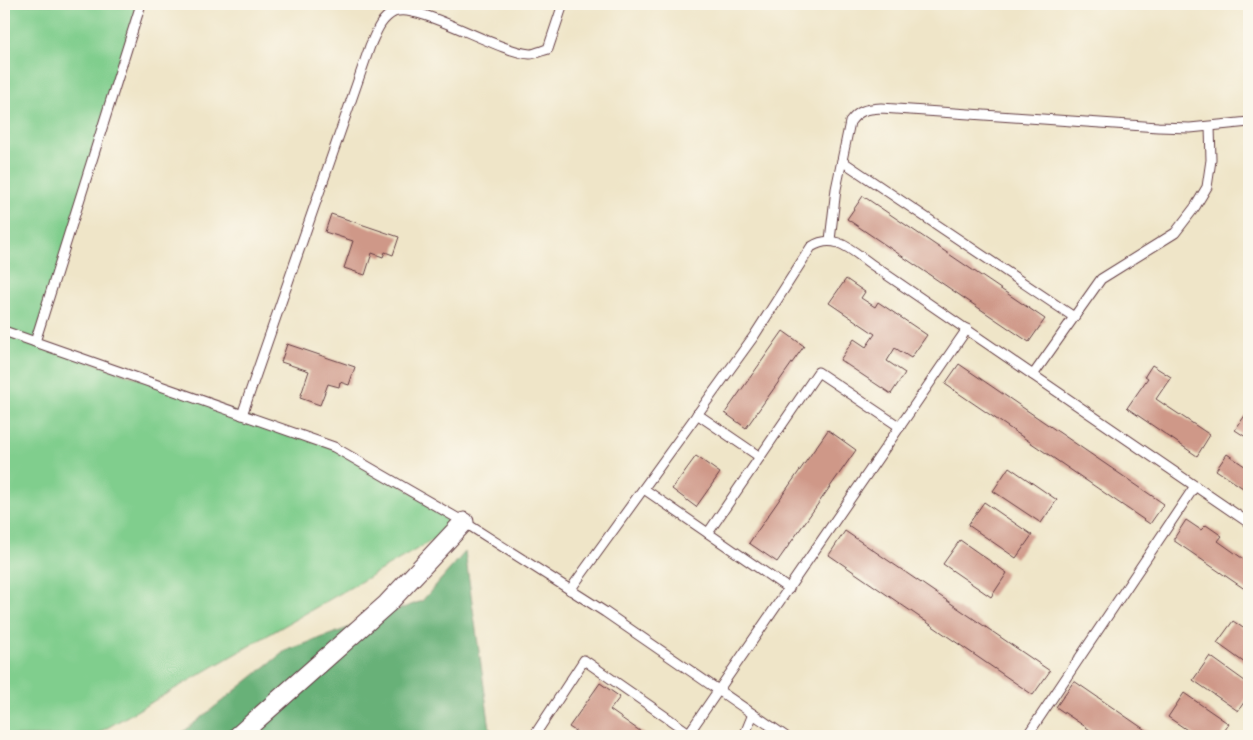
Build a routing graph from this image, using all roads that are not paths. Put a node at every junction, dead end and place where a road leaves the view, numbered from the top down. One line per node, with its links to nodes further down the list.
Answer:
1 (141, 4): 10 (lane)
2 (563, 4): 13 (lane)
3 (1249, 122): 4 (lane)
4 (1210, 127): 5 (lane); 7 (lane)
5 (842, 161): 6 (lane); 7 (lane)
6 (830, 240): 8 (lane); 12 (lane)
7 (1074, 317): 11 (lane)
8 (967, 329): 11 (lane); 14 (lane)
9 (4, 331): 10 (lane)
10 (35, 342): 13 (lane)
11 (1033, 375): 16 (lane)
12 (698, 414): 15 (lane); 17 (lane)
13 (242, 415): 18 (lane)
14 (900, 427): 15 (lane); 21 (lane)
15 (760, 457): 20 (lane)
16 (1195, 486): 19 (lane); 29 (lane)
17 (644, 489): 20 (lane); 22 (lane)
18 (464, 522): 22 (lane); 25 (street)
19 (1249, 523)
20 (708, 533): 21 (lane)
21 (789, 588): 23 (lane)
22 (570, 590): 23 (lane)
23 (719, 691): 24 (lane); 26 (lane)
24 (754, 714): 27 (lane); 28 (lane)
25 (238, 736)
26 (534, 736)
27 (744, 736)
28 (785, 736)
29 (1027, 736)

